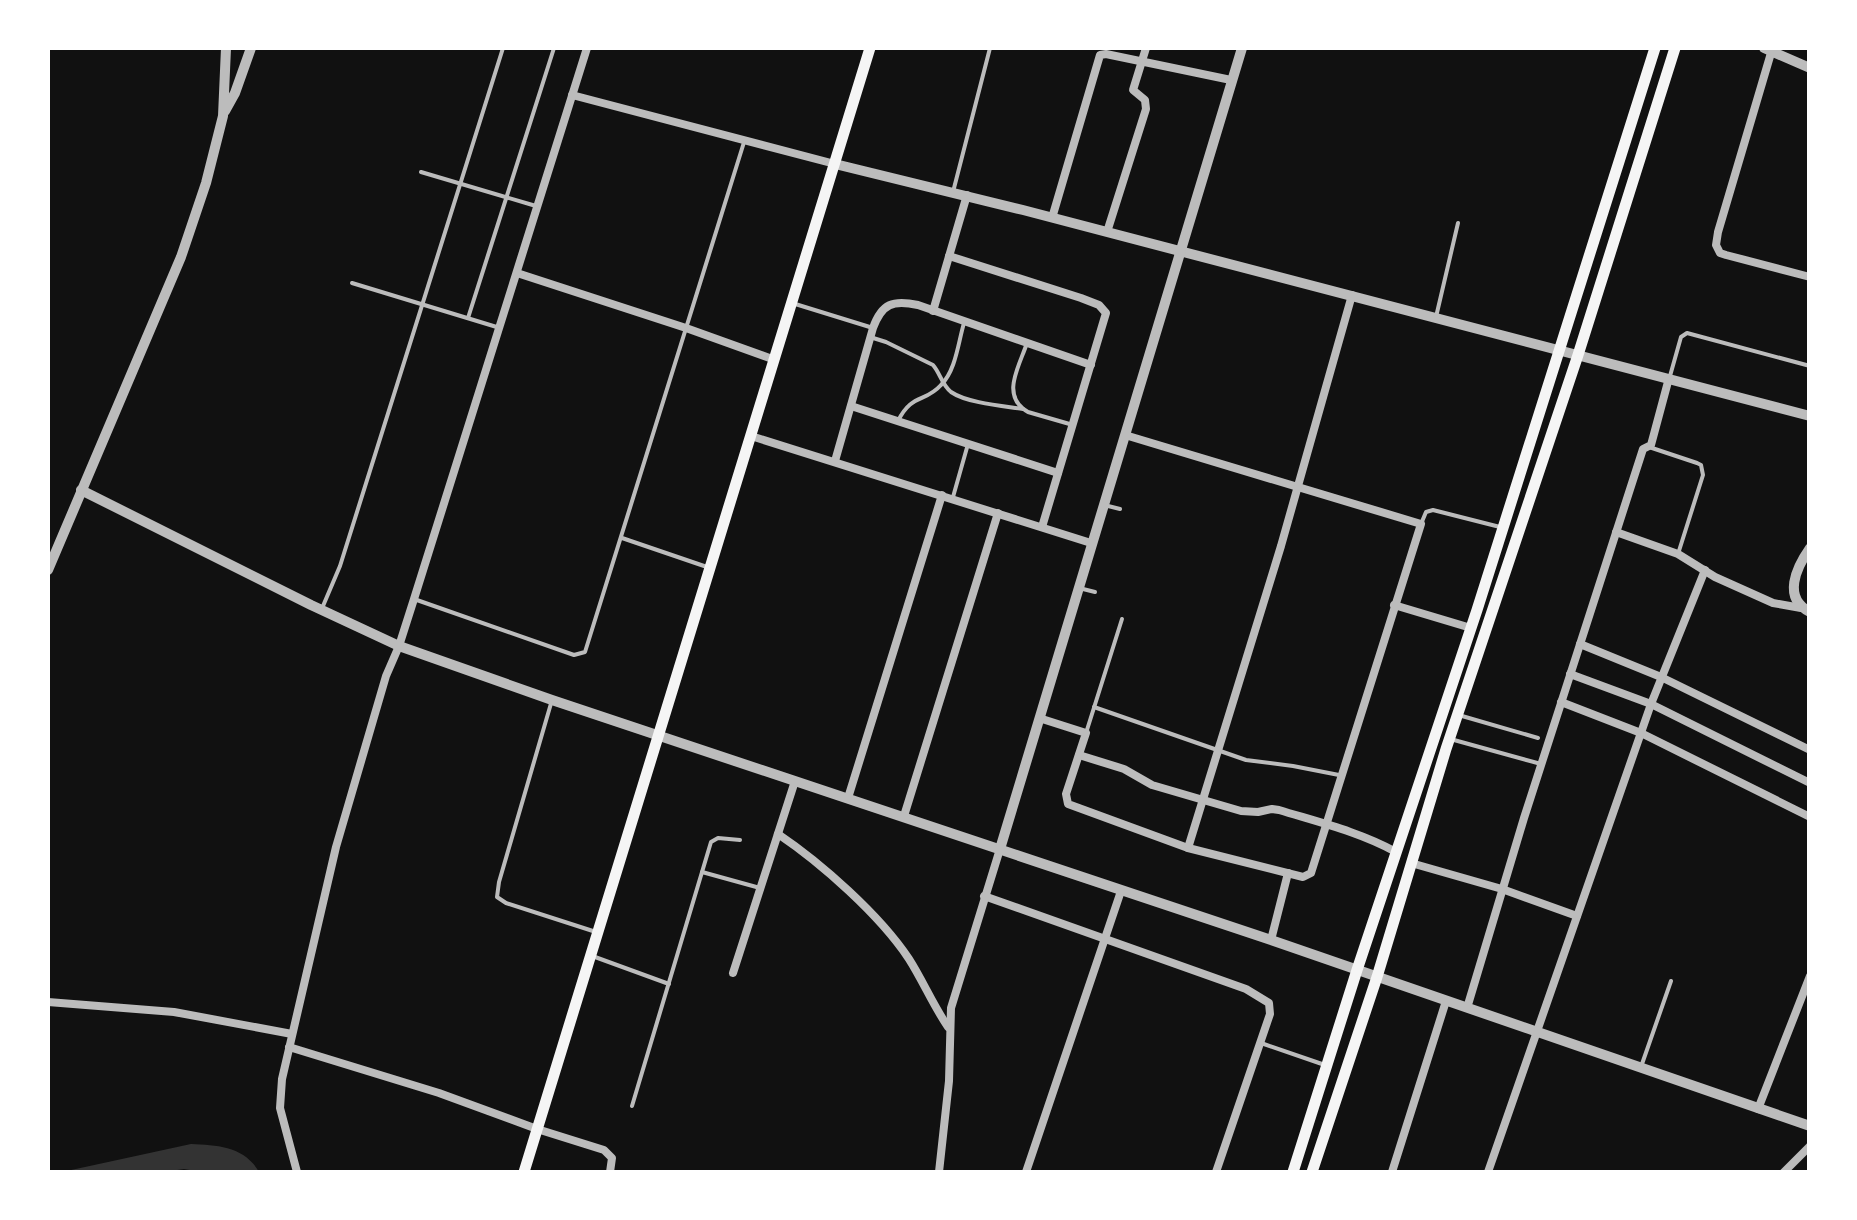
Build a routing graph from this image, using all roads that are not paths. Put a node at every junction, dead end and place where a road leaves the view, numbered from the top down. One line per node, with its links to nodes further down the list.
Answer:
1 (226, 48): 17 (street)
2 (251, 48): 17 (street)
3 (503, 48): 21 (lane)
4 (554, 48): 24 (lane)
5 (587, 48): 16 (street)
6 (870, 48): 19 (main road)
7 (990, 48): 22 (lane)
8 (1146, 48): 13 (street)
9 (1242, 48): 15 (street)
10 (1655, 48): 45 (main road)
11 (1674, 48): 46 (main road)
12 (1768, 50): 14 (street); 32 (street)
13 (1142, 61): 15 (street); 26 (street); 28 (street)
14 (1810, 68)
15 (1232, 80): 29 (street)
16 (572, 95): 18 (street); 25 (street)
17 (222, 116): 64 (street)
18 (745, 139): 19 (street); 42 (lane)
19 (836, 164): 22 (street); 35 (main road)
20 (421, 172): 21 (lane)
21 (460, 184): 24 (lane); 36 (lane)
22 (952, 192): 23 (street)
23 (968, 195): 26 (street); 30 (street)
24 (507, 198): 25 (lane); 39 (lane)
25 (538, 206): 31 (street)
26 (1052, 218): 28 (street)
27 (1458, 223): 38 (lane)
28 (1107, 232): 29 (street)
29 (1179, 250): 34 (street); 58 (street)
30 (949, 256): 37 (street); 48 (street)
31 (517, 273): 41 (street); 42 (street)
32 (1810, 277)
33 (352, 283): 36 (lane)
34 (1352, 295): 38 (street); 63 (street)
35 (792, 302): 43 (lane); 47 (main road)
36 (422, 304): 39 (lane); 85 (lane)
37 (933, 311): 40 (street); 43 (street)
38 (1436, 317): 45 (street)
39 (468, 318): 41 (lane)
40 (964, 322): 44 (street); 51 (lane)
41 (500, 328): 83 (street)
42 (686, 328): 47 (street); 74 (lane)
43 (872, 332): 51 (lane); 52 (street)
44 (1027, 343): 48 (street); 53 (lane)
45 (1560, 350): 46 (street); 72 (main road)
46 (1578, 355): 50 (street); 97 (main road)
47 (775, 360): 57 (main road)
48 (1091, 365): 56 (street)
49 (1810, 366): 50 (lane)
50 (1669, 378): 54 (street); 60 (street)
51 (944, 383): 53 (lane); 55 (lane)
52 (851, 406): 55 (street); 61 (street)
53 (1023, 409): 56 (lane)
54 (1810, 416)
55 (898, 421): 59 (street)
56 (1073, 424): 62 (street)
57 (751, 436): 61 (street); 78 (main road)
58 (1125, 436): 63 (street); 67 (street)
59 (968, 444): 62 (street); 66 (lane)
60 (1649, 448): 73 (street); 77 (lane)
61 (835, 461): 65 (street)
62 (1058, 473): 71 (street)
63 (1298, 488): 70 (street); 104 (street)
64 (81, 490): 79 (street); 85 (street)
65 (942, 495): 66 (street); 111 (street)
66 (953, 499): 69 (street)
67 (1103, 505): 68 (lane); 75 (street)
68 (1120, 508)
69 (998, 513): 71 (street); 113 (street)
70 (1421, 524): 72 (lane); 84 (street)
71 (1042, 527): 75 (street)
72 (1502, 528): 88 (main road)
73 (1616, 532): 77 (street); 89 (street)
74 (622, 538): 78 (lane); 83 (lane)
75 (1091, 543): 81 (street)
76 (1810, 548): 86 (street)
77 (1678, 554): 80 (street)
78 (710, 568): 101 (main road)
79 (48, 570)
80 (1704, 570): 86 (street); 92 (street)
81 (1079, 588): 82 (lane); 98 (street)
82 (1095, 592)
83 (414, 600): 90 (street)
84 (1394, 605): 88 (street); 108 (street)
85 (321, 610): 90 (street)
86 (1805, 610)
87 (1122, 619): 96 (lane)
88 (1471, 628): 120 (main road)
89 (1580, 644): 91 (street); 92 (street)
90 (399, 646): 93 (street); 144 (street)
91 (1570, 674): 94 (street); 95 (street)
92 (1661, 677): 95 (street); 105 (street)
93 (552, 700): 101 (street); 129 (lane)
94 (1561, 702): 100 (street); 107 (street)
95 (1651, 704): 100 (street); 110 (street)
96 (1094, 707): 99 (lane); 104 (lane)
97 (1458, 714): 102 (main road); 103 (lane)
98 (1038, 718): 99 (street); 119 (street)
99 (1086, 732): 106 (street)
100 (1641, 733): 114 (street); 128 (street)
101 (658, 736): 109 (street); 129 (main road)
102 (1450, 738): 107 (lane); 121 (main road)
103 (1538, 738)
104 (1218, 750): 108 (lane); 112 (street)
105 (1810, 750)
106 (1079, 755): 112 (street); 118 (street)
107 (1541, 764): 125 (street)
108 (1341, 776): 115 (street)
109 (794, 781): 111 (street); 116 (street)
110 (1810, 783)
111 (848, 798): 113 (street)
112 (1202, 800): 115 (street); 118 (street)
113 (904, 816): 119 (street)
114 (1810, 817)
115 (1326, 824): 120 (street); 123 (street)
116 (778, 834): 124 (street); 142 (street)
117 (740, 840): 122 (lane)
118 (1188, 848): 123 (street)
119 (1000, 849): 126 (street); 127 (street)
120 (1396, 852): 133 (main road)
121 (1412, 863): 125 (street); 136 (main road)
122 (702, 872): 124 (lane); 138 (lane)
123 (1288, 873): 131 (street)
124 (760, 888): 134 (street)
125 (1502, 889): 128 (street); 141 (street)
126 (1120, 890): 130 (street); 131 (street)
127 (984, 896): 130 (street); 142 (street)
128 (1577, 916): 143 (street)
129 (598, 933): 132 (main road)
130 (1105, 939): 145 (street); 158 (street)
131 (1270, 940): 133 (street)
132 (591, 956): 138 (lane); 152 (main road)
133 (1357, 970): 136 (street); 147 (main road)
134 (733, 973)
135 (1810, 976): 150 (street)
136 (1377, 977): 139 (street); 161 (main road)
137 (1671, 981): 148 (lane)
138 (669, 984): 149 (lane)
139 (1446, 1000): 141 (street); 162 (street)
140 (48, 1002): 144 (street)
141 (1467, 1008): 143 (street)
142 (949, 1028): 157 (street)
143 (1536, 1032): 148 (street); 163 (street)
144 (292, 1034): 146 (street)
145 (1261, 1043): 147 (lane); 159 (street)
146 (289, 1047): 152 (street); 154 (street)
147 (1327, 1066): 160 (main road)
148 (1640, 1068): 150 (street)
149 (632, 1106)
150 (1758, 1109): 151 (street)
151 (1810, 1126)
152 (538, 1129): 155 (main road); 156 (street)
153 (1810, 1146): 164 (street)
154 (297, 1172)
155 (524, 1172)
156 (610, 1172)
157 (939, 1172)
158 (1026, 1172)
159 (1216, 1172)
160 (1293, 1172)
161 (1312, 1172)
162 (1392, 1172)
163 (1488, 1172)
164 (1784, 1172)

